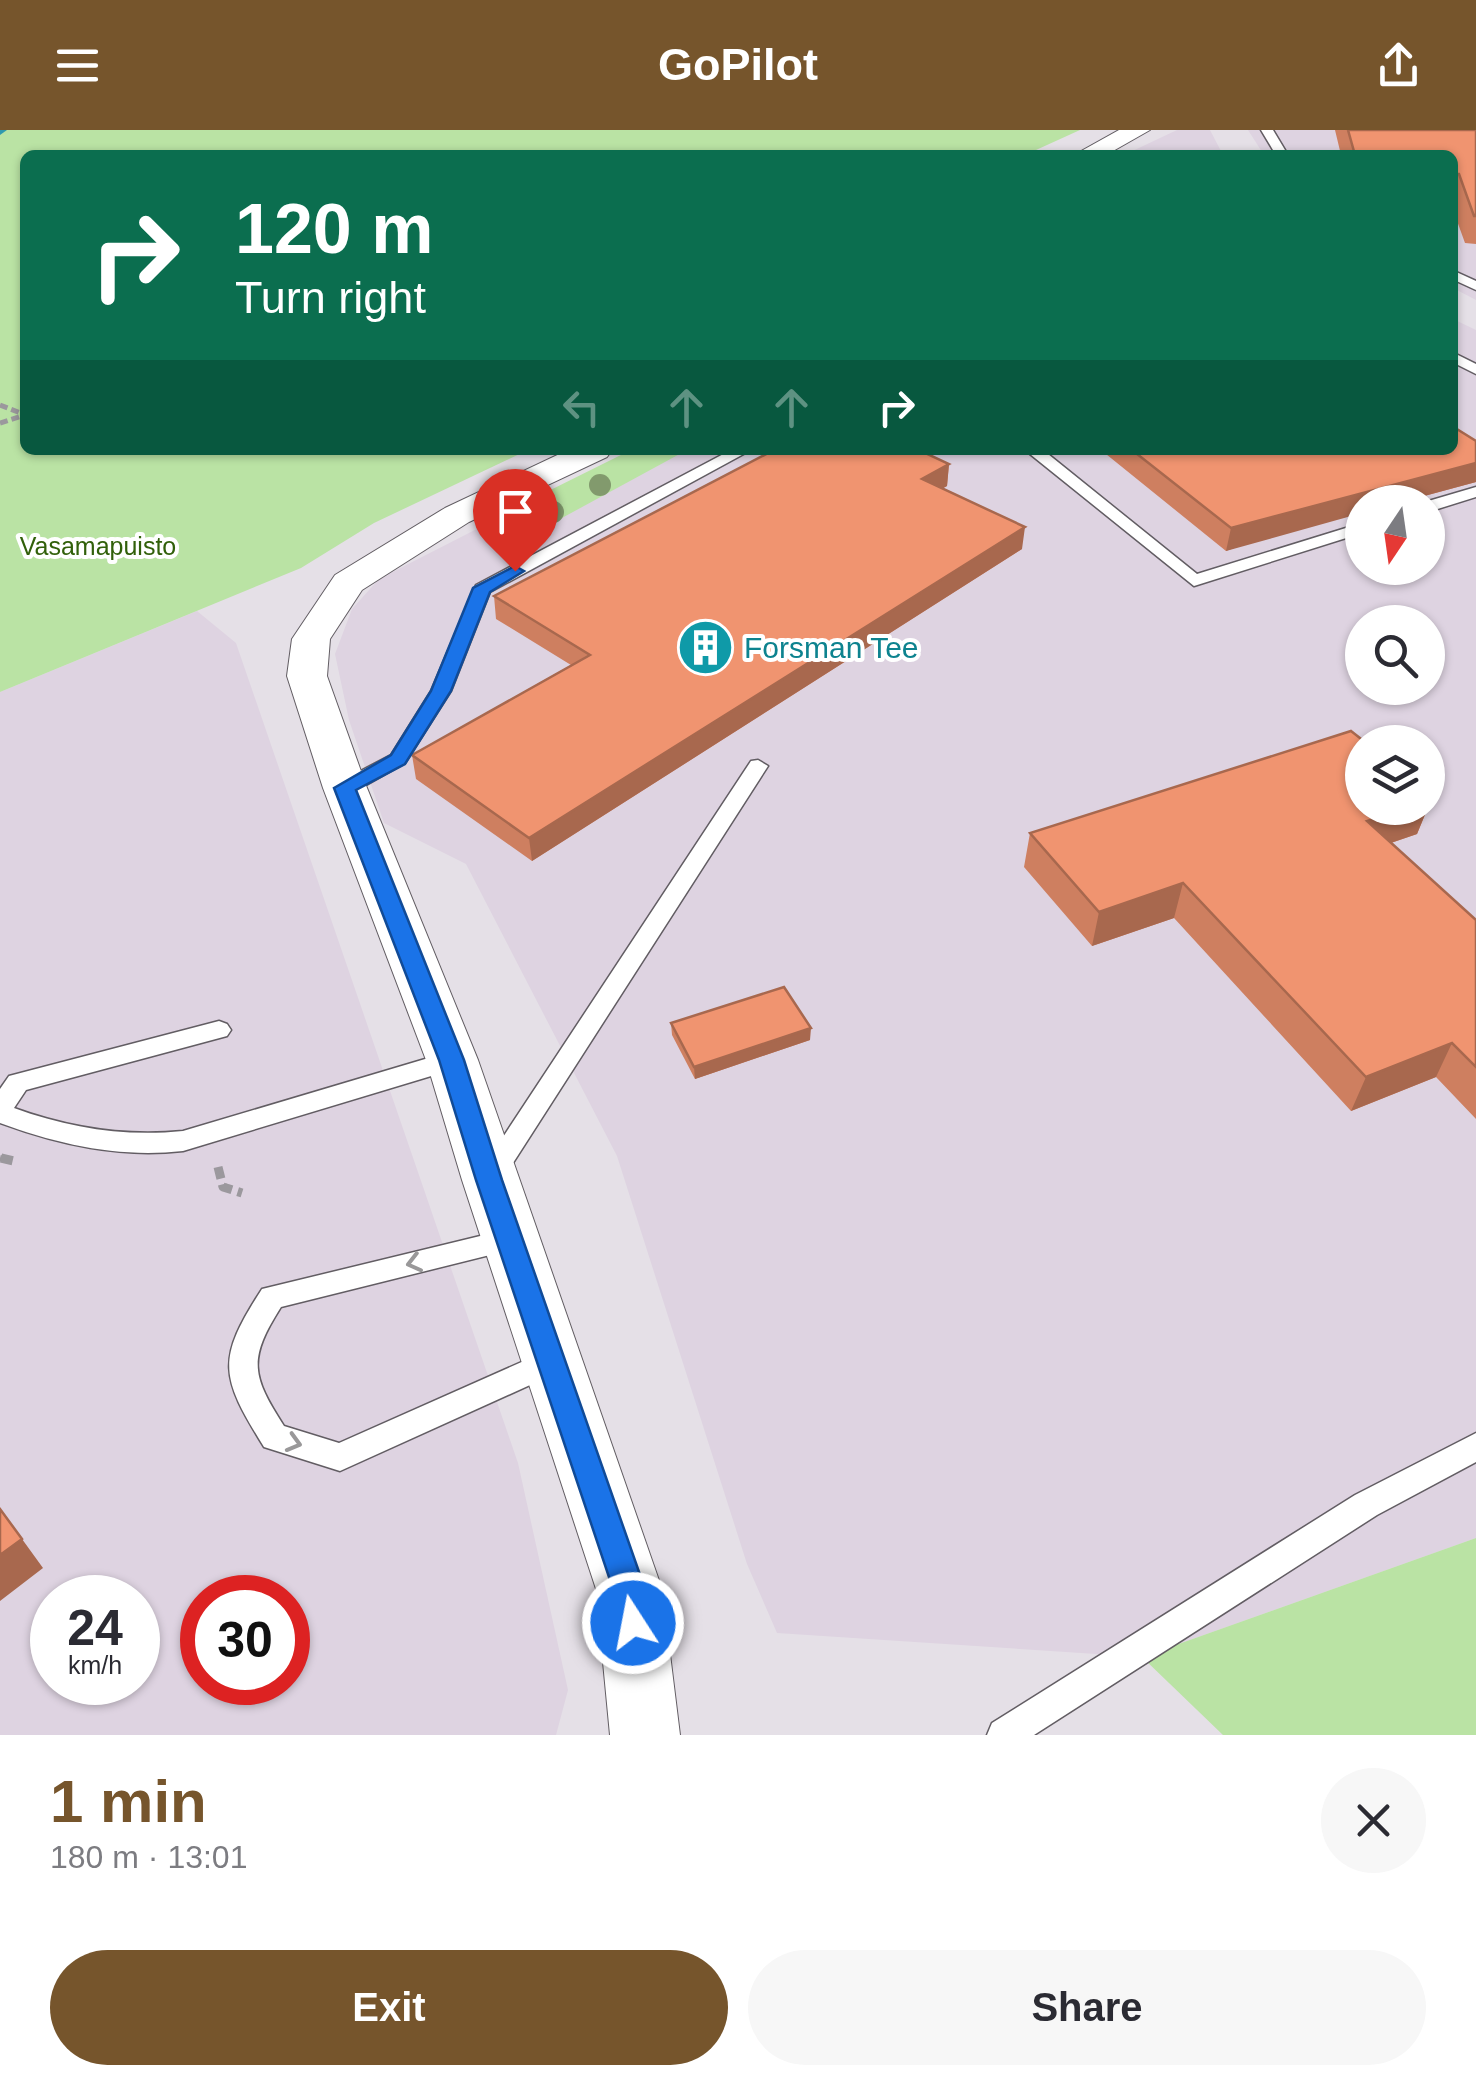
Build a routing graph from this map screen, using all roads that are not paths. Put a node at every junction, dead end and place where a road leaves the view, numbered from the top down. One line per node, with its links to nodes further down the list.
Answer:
1 (1138, 130): 2 (street)
2 (1096, 150)
3 (585, 455): 10 (street)
4 (734, 455): 10 (lane)
5 (1039, 455): 8 (lane)
6 (1476, 492): 7 (lane)
7 (1445, 502)
8 (1345, 533)
9 (758, 766): 14 (lane)
10 (345, 788): 12 (street)
11 (219, 1030): 13 (lane)
12 (452, 1060): 13 (lane); 14 (street)
13 (0, 1110)
14 (489, 1180): 15 (street)
15 (509, 1240): 16 (street); 16 (lane, one-way to 16)
16 (552, 1361): 18 (street)
17 (1476, 1447): 19 (lane)
18 (645, 1735)
19 (1004, 1735)

